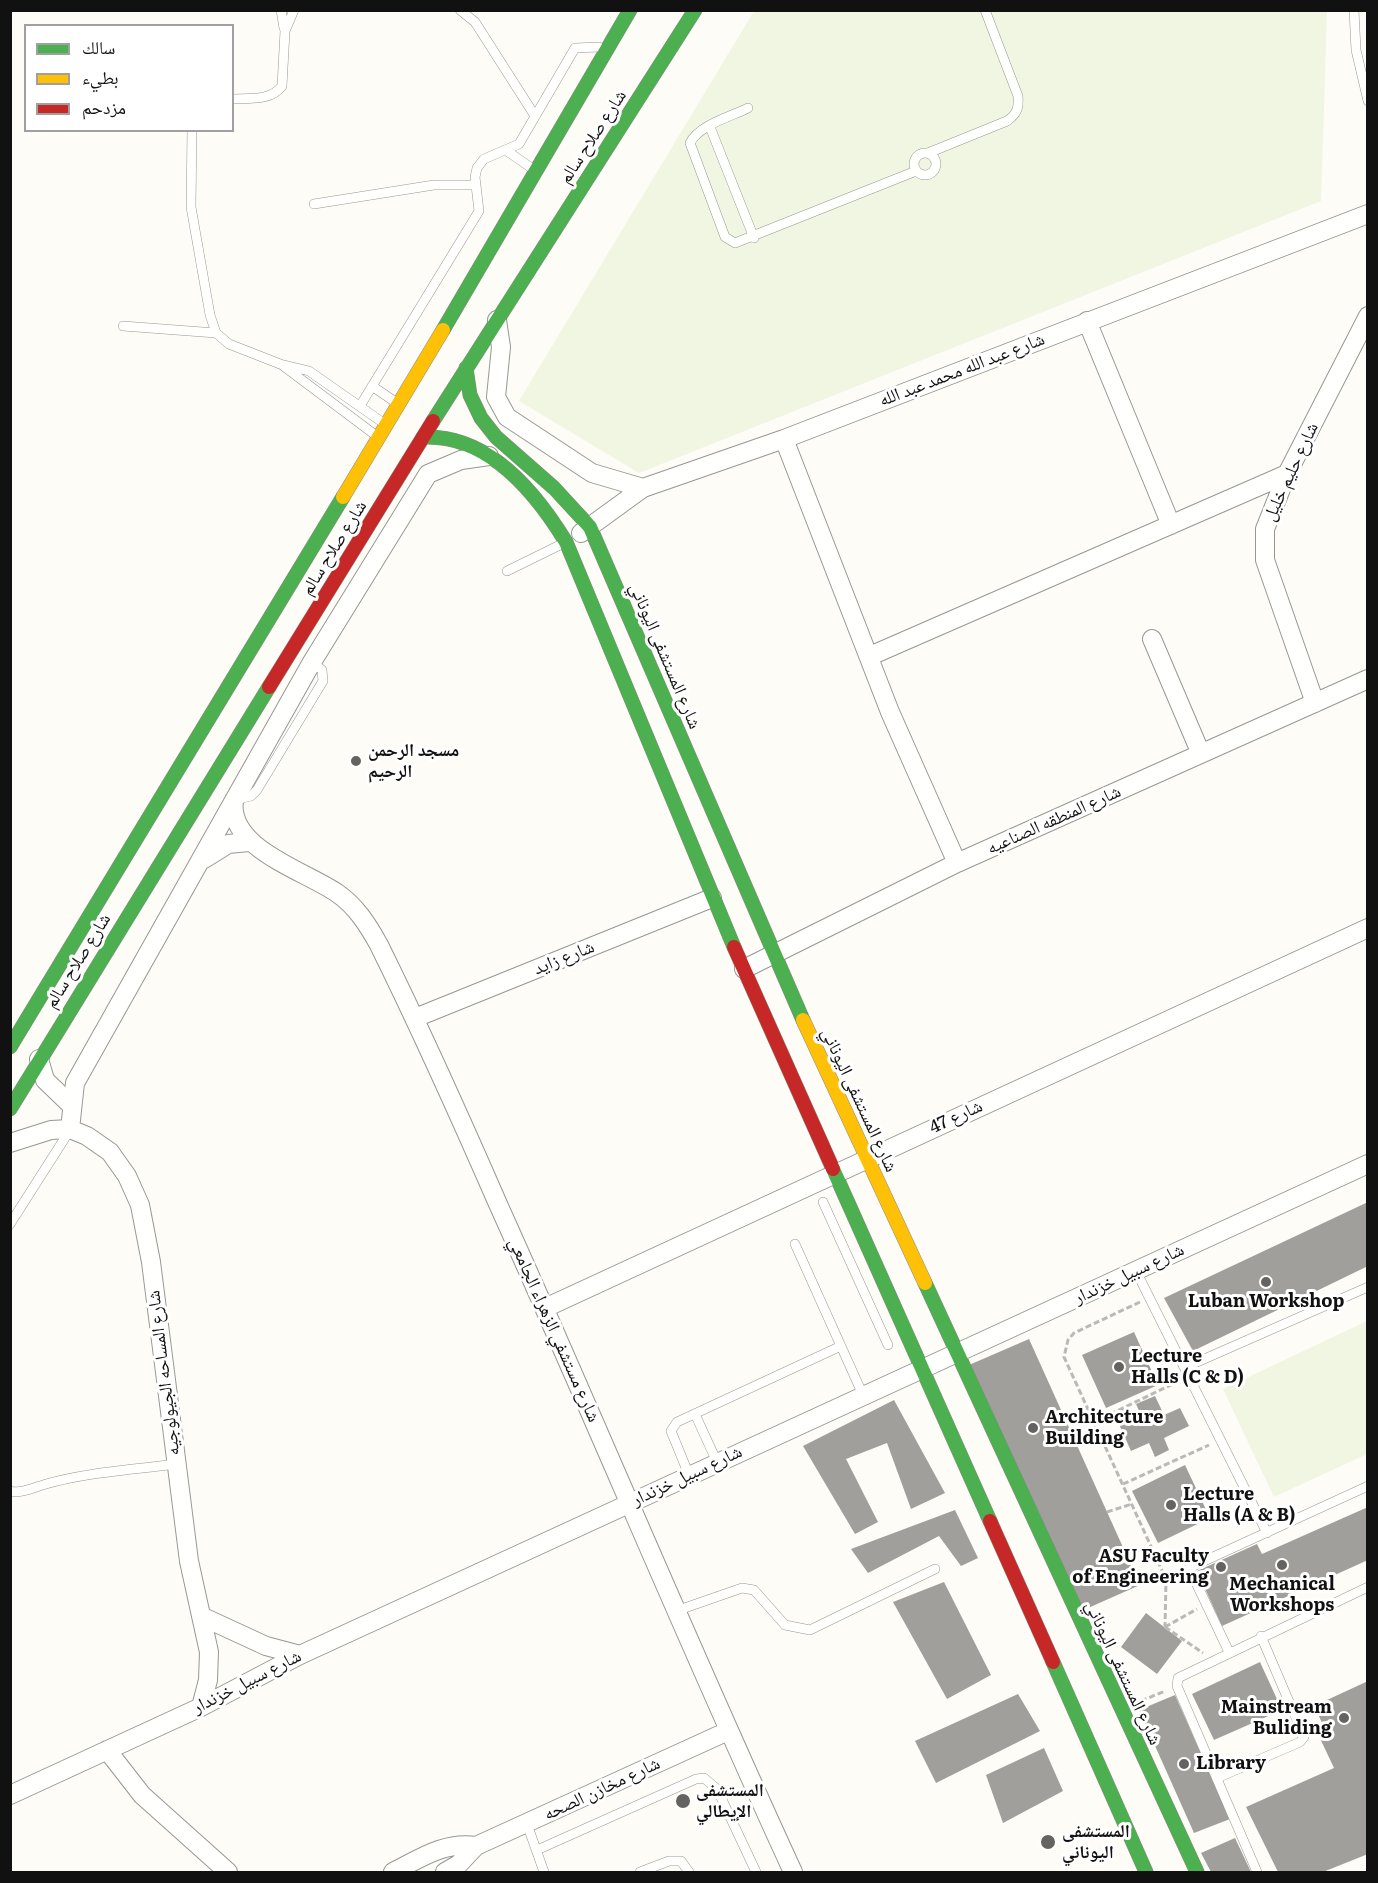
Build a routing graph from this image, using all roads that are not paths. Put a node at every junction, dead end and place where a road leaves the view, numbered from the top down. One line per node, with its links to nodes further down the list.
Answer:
1 (281, 10): 8 (lane)
2 (294, 10): 8 (lane)
3 (460, 10): 13 (lane)
4 (630, 10): 9 (main road, شارع صلاح سالم)
5 (695, 10): 26 (main road, شارع صلاح سالم)
6 (985, 10): 17 (lane)
7 (1356, 11): 11 (lane)
8 (285, 31): 10 (lane)
9 (608, 46): 13 (lane); 19 (main road, شارع صلاح سالم)
10 (234, 99)
11 (1368, 101)
12 (748, 108): 14 (lane)
13 (535, 116): 16 (lane)
14 (710, 127): 24 (lane); 24 (lane)
15 (192, 132): 29 (lane)
16 (507, 151): 19 (lane); 20 (lane)
17 (928, 153): 18 (lane); 18 (lane)
18 (916, 171): 24 (lane)
19 (537, 172): 23 (main road, شارع صلاح سالم)
20 (476, 185): 21 (lane); 23 (lane)
21 (314, 204)
22 (1368, 214): 27 (street, شارع عبد الله محمد عبد الله)
23 (491, 219): 32 (lane); 33 (main road, شارع صلاح سالم)
24 (754, 238)
25 (1368, 316): 40 (street, شارع حليم خليل)
26 (497, 320): 31 (main road, شارع صلاح سالم); 41 (street)
27 (1087, 321): 38 (street, شارع عبد الله محمد عبد الله); 42 (street)
28 (123, 326): 29 (lane)
29 (216, 333): 30 (lane)
30 (280, 364): 34 (lane); 36 (lane)
31 (466, 368): 37 (main road, شارع صلاح سالم); 43 (main road, شارع المستشفى اليوناني)
32 (372, 386): 33 (lane); 34 (lane)
33 (399, 404): 35 (main road, شارع صلاح سالم)
34 (360, 406): 35 (lane)
35 (386, 425): 36 (main road, شارع صلاح سالم)
36 (379, 437): 60 (main road, شارع صلاح سالم)
37 (423, 437): 39 (main road); 61 (main road, شارع صلاح سالم)
38 (784, 439): 41 (street, شارع عبد الله محمد عبد الله); 47 (street)
39 (489, 456): 44 (main road); 51 (street)
40 (1287, 474): 42 (street); 49 (street, شارع حليم خليل)
41 (643, 488): 43 (street, شارع عبد الله محمد عبد الله)
42 (1171, 525): 47 (street)
43 (590, 527): 44 (street, شارع عبد الله محمد عبد الله); 57 (main road, شارع المستشفى اليوناني)
44 (566, 542): 45 (lane); 55 (main road)
45 (507, 571)
46 (1152, 639): 50 (street)
47 (870, 656): 54 (street)
48 (1368, 679): 49 (street, شارع المنطقه الصناعيه)
49 (1315, 703): 50 (street, شارع المنطقه الصناعيه)
50 (1201, 754): 54 (street, شارع المنطقه الصناعيه)
51 (234, 800): 52 (street, شارع مستشفي الزهراء الجامعي); 53 (street)
52 (249, 842): 53 (street); 59 (street, شارع مستشفي الزهراء الجامعي)
53 (202, 861): 62 (street)
54 (957, 863): 57 (street, شارع المنطقه الصناعيه)
55 (712, 898): 58 (main road); 59 (street, شارع زايد)
56 (1368, 928): 66 (street, شارع 47)
57 (773, 954): 58 (street, شارع المنطقه الصناعيه); 66 (main road, شارع المستشفى اليوناني)
58 (744, 969): 68 (main road)
59 (415, 1018): 76 (street, شارع مستشفي الزهراء الجامعي)
60 (10, 1047)
61 (39, 1059): 62 (street); 63 (main road, شارع صلاح سالم)
62 (72, 1106): 64 (street)
63 (10, 1109)
64 (70, 1129): 65 (street); 70 (lane); 85 (street, شارع المساحه الجيولوجيه)
65 (10, 1143)
66 (866, 1159): 68 (street, شارع 47); 79 (main road, شارع المستشفى اليوناني)
67 (1368, 1164): 73 (street, شارع سبيل خزندار)
68 (834, 1173): 72 (main road); 76 (street, شارع 47)
69 (823, 1202): 74 (lane)
70 (10, 1224)
71 (795, 1244): 78 (lane)
72 (875, 1263): 74 (lane); 80 (main road)
73 (1136, 1270): 79 (street, شارع سبيل خزندار); 81 (lane)
74 (855, 1273): 77 (lane)
75 (1368, 1287): 81 (lane)
76 (545, 1308): 89 (street, شارع مستشفي الزهراء الجامعي)
77 (888, 1345)
78 (841, 1346): 82 (lane); 83 (lane)
79 (955, 1352): 80 (street, شارع سبيل خزندار); 117 (main road, شارع المستشفى اليوناني)
80 (922, 1367): 82 (street, شارع سبيل خزندار); 116 (main road)
81 (1188, 1371): 90 (lane)
82 (863, 1395): 84 (street, شارع سبيل خزندار)
83 (695, 1414): 84 (lane); 86 (lane)
84 (717, 1462): 86 (street, شارع سبيل خزندار)
85 (175, 1464): 88 (lane); 94 (street, شارع المساحه الجيولوجيه)
86 (689, 1474): 89 (street, شارع سبيل خزندار)
87 (1368, 1486): 90 (lane)
88 (10, 1491)
89 (629, 1503): 93 (street, شارع مستشفي الزهراء الجامعي); 97 (street, شارع سبيل خزندار)
90 (1267, 1533): 96 (lane)
91 (936, 1569): 93 (lane)
92 (1368, 1587): 95 (lane)
93 (676, 1611): 99 (street, شارع مستشفي الزهراء الجامعي)
94 (201, 1616): 97 (street); 98 (street, شارع المساحه الجيولوجيه)
95 (1262, 1636): 96 (lane); 101 (lane)
96 (1229, 1652): 101 (lane)
97 (300, 1655): 98 (street, شارع سبيل خزندار)
98 (201, 1707): 100 (street, شارع سبيل خزندار)
99 (728, 1731): 103 (street, شارع مخازن الصحه); 115 (street, شارع مستشفي الزهراء الجامعي)
100 (107, 1750): 102 (street, شارع سبيل خزندار); 107 (street)
101 (1217, 1778): 118 (lane)
102 (10, 1795)
103 (527, 1824): 104 (street, شارع مخازن الصحه); 105 (lane)
104 (476, 1846): 108 (street, شارع مخازن الصحه); 109 (street, شارع مخازن الصحه)
105 (537, 1850): 110 (lane); 114 (lane)
106 (669, 1861): 111 (lane); 112 (lane); 113 (lane)
107 (228, 1872)
108 (393, 1872)
109 (445, 1872)
110 (544, 1872)
111 (640, 1872)
112 (671, 1872)
113 (689, 1872)
114 (756, 1872)
115 (794, 1872)
116 (1146, 1872)
117 (1197, 1872)
118 (1257, 1872)

